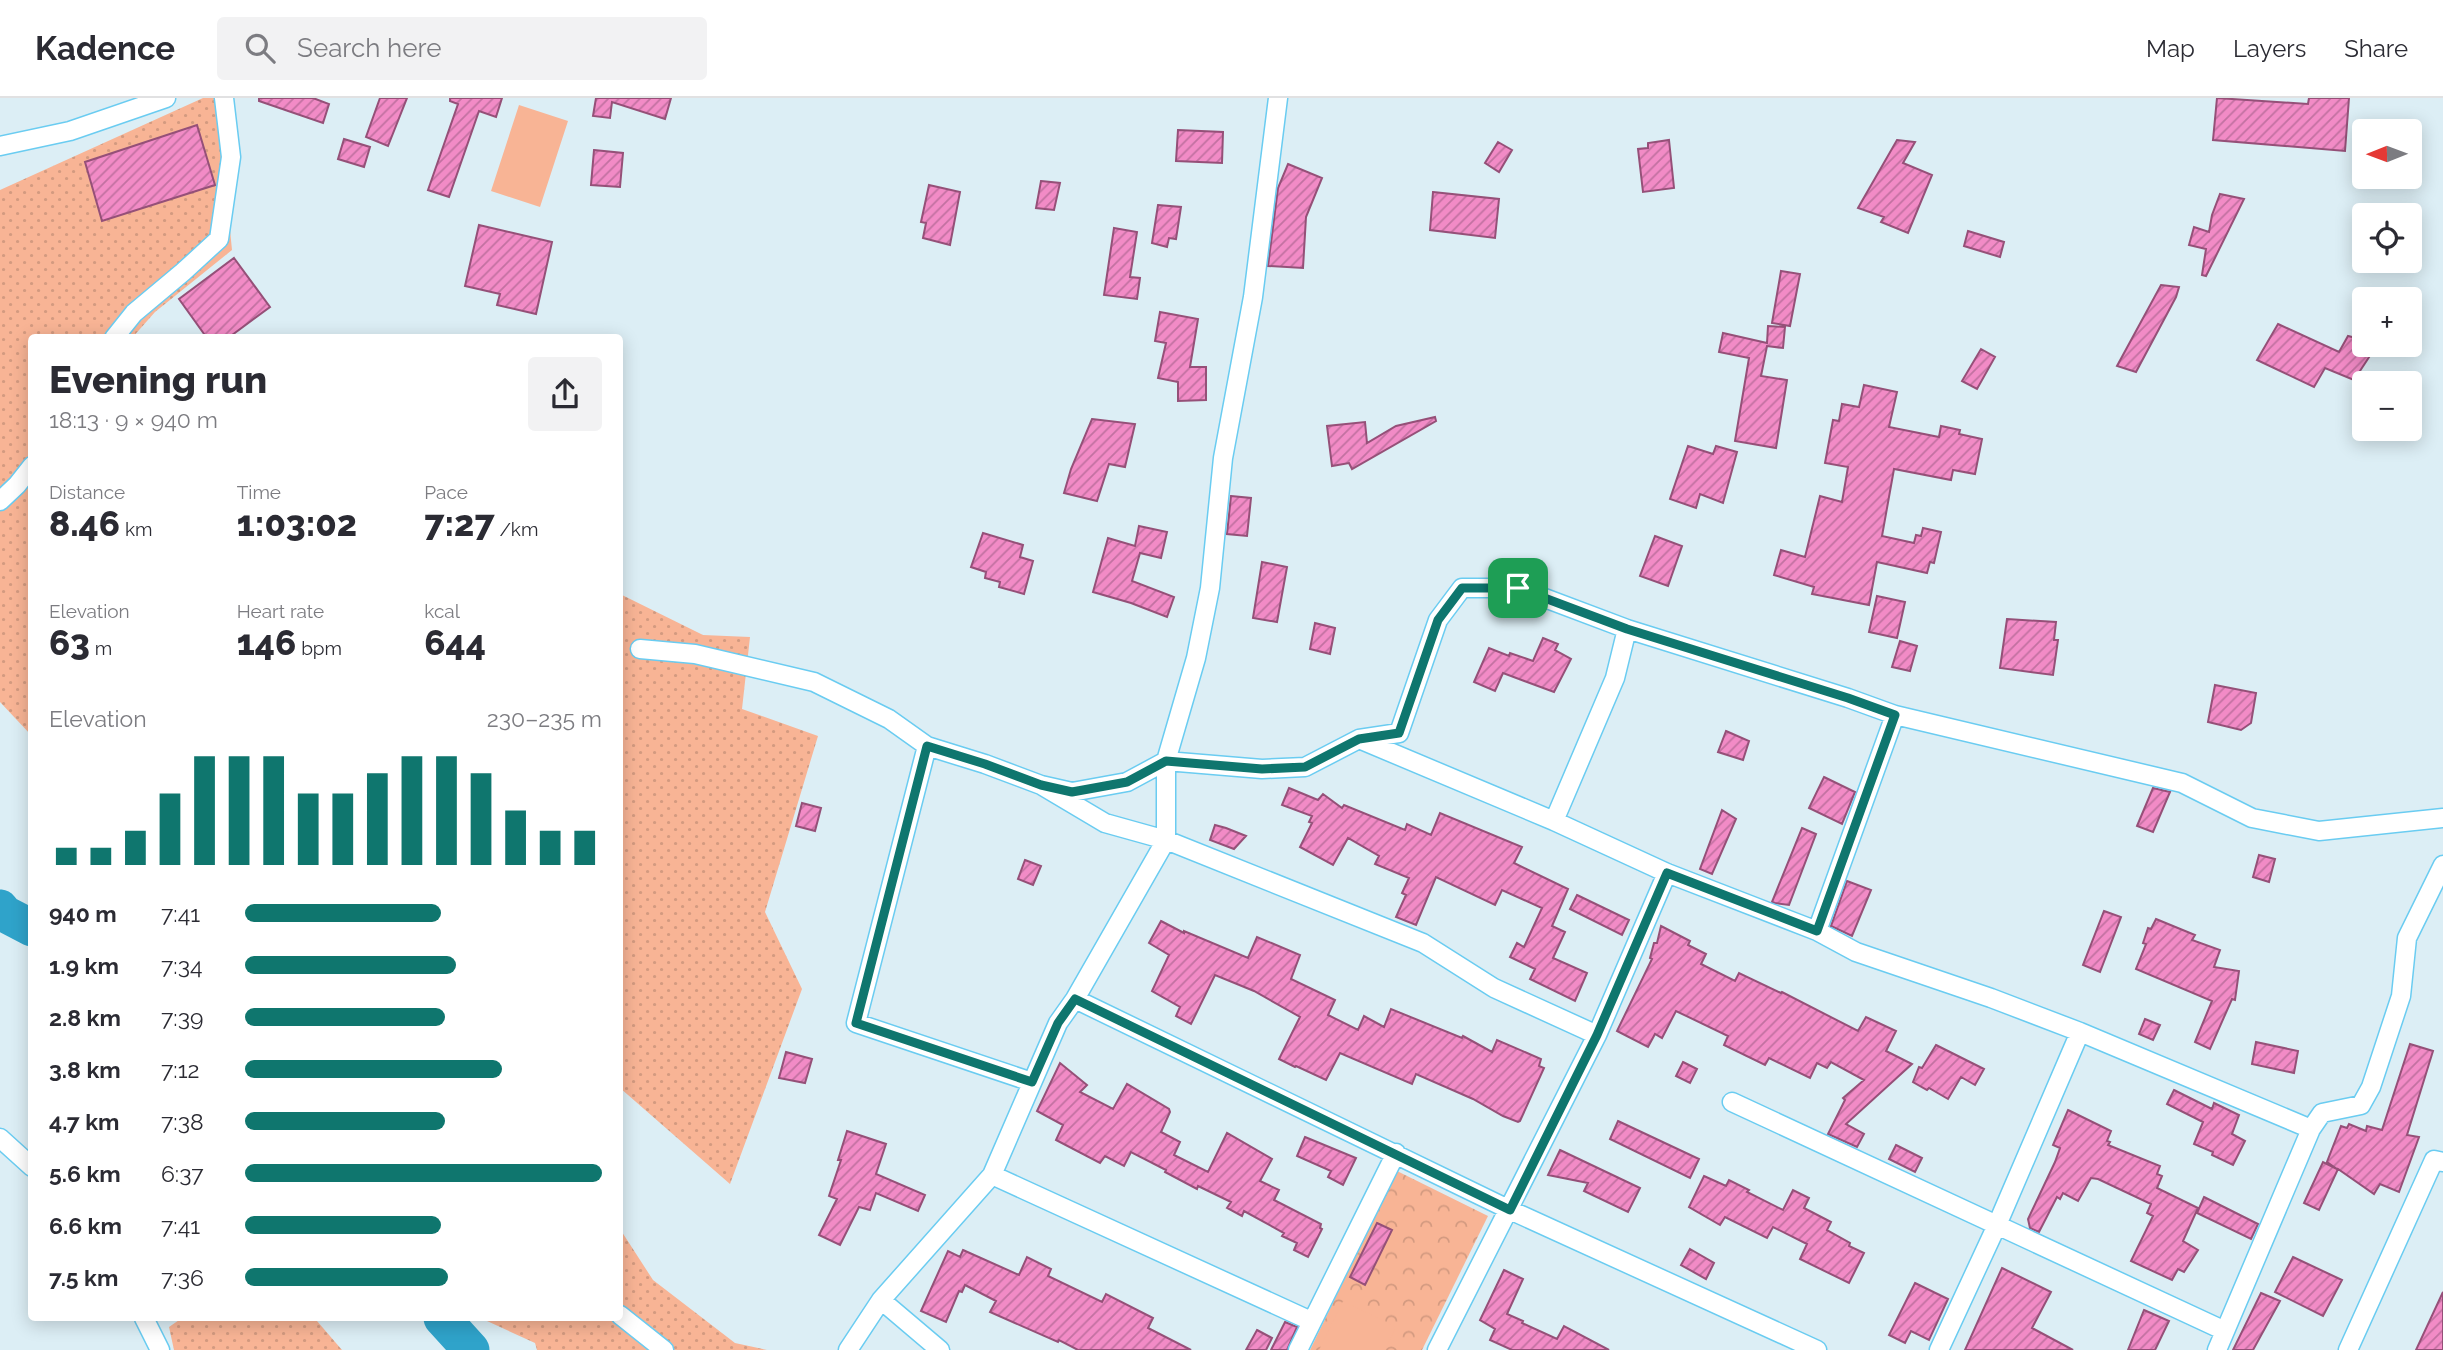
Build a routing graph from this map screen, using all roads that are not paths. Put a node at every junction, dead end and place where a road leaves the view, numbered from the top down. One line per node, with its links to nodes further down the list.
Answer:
1 (166, 98): 4 (street)
2 (224, 98): 5 (street)
3 (1278, 98): 13 (street)
4 (0, 146)
5 (117, 334)
6 (28, 471): 7 (street)
7 (0, 501)
8 (1627, 629): 10 (street); 11 (street); 16 (street)
9 (640, 649): 12 (street)
10 (1895, 715): 15 (street); 20 (street)
11 (1359, 739): 13 (street); 16 (street)
12 (927, 746): 14 (street); 24 (street)
13 (1166, 761): 14 (street); 17 (street)
14 (1041, 785): 17 (street)
15 (2443, 818)
16 (1554, 821): 19 (street)
17 (1166, 840): 21 (street); 23 (street)
18 (2443, 865): 26 (street)
19 (1667, 873): 20 (street); 23 (street)
20 (1817, 931): 22 (street)
21 (1075, 999): 24 (street); 28 (street)
22 (2080, 1032): 26 (street); 33 (street)
23 (1597, 1035): 32 (street)
24 (1032, 1082): 31 (street)
25 (1732, 1102): 33 (street)
26 (2311, 1129): 38 (street)
27 (0, 1138): 30 (street)
28 (1396, 1153): 32 (street); 37 (street)
29 (2443, 1162): 48 (street)
30 (28, 1163)
31 (992, 1175): 34 (street); 37 (street)
32 (1510, 1210): 44 (street); 45 (street)
33 (1997, 1225): 38 (street); 46 (street)
34 (881, 1300): 41 (street); 42 (street)
35 (623, 1317): 40 (street)
36 (146, 1321): 39 (street)
37 (1311, 1321): 43 (street)
38 (2225, 1331): 47 (street)
39 (160, 1350)
40 (664, 1350)
41 (848, 1350)
42 (940, 1350)
43 (1298, 1350)
44 (1437, 1350)
45 (1816, 1350)
46 (1939, 1350)
47 (2217, 1350)
48 (2347, 1350)

